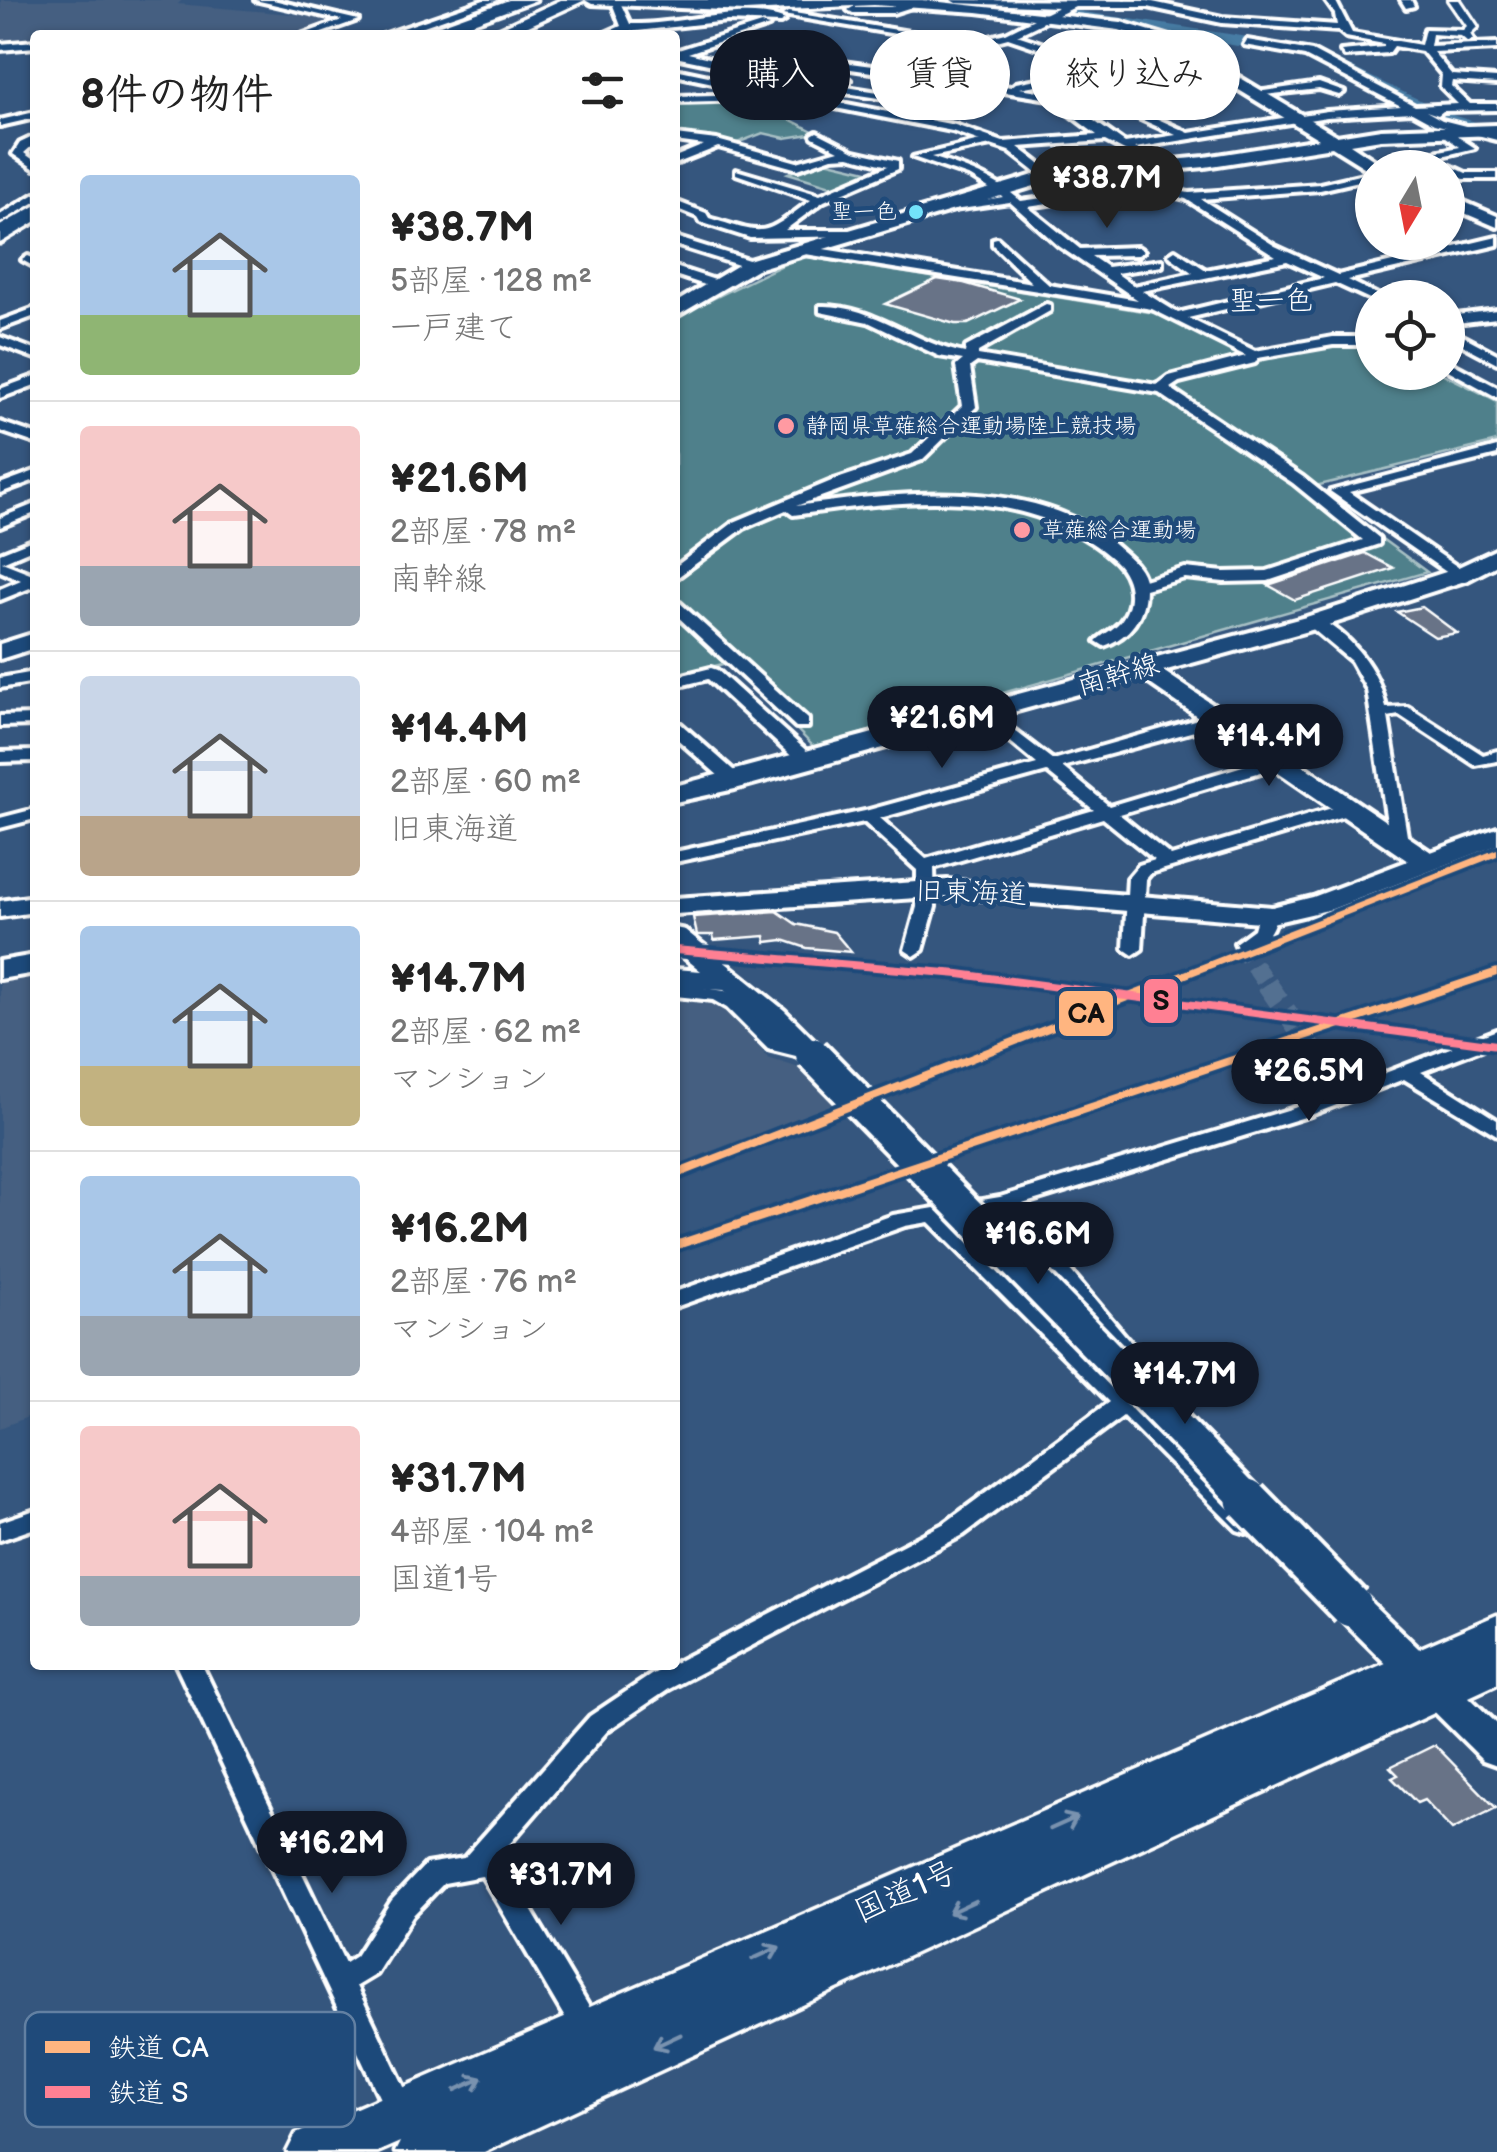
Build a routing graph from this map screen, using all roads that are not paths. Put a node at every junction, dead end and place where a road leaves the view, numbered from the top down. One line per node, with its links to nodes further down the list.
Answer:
1 (260, 0): 23 (street)
2 (493, 0): 24 (street)
3 (526, 0): 25 (highway)
4 (536, 0): 26 (highway)
5 (558, 0): 27 (highway)
6 (874, 0): 11 (street); 19 (street)
7 (1177, 0): 17 (street)
8 (1330, 0): 22 (street)
9 (1454, 0): 32 (street)
10 (615, 2): 15 (street); 19 (street); 21 (street)
11 (921, 2): 12 (street); 18 (street)
12 (954, 2): 16 (street); 20 (street)
13 (1090, 2): 14 (street); 16 (street)
14 (1124, 2): 17 (street)
15 (583, 3): 28 (highway)
16 (1069, 5): 20 (street)
17 (1160, 6): 22 (street)
18 (853, 10)
19 (786, 13): 21 (street); 30 (street); 40 (street)
20 (1055, 14): 31 (street); 33 (street)
21 (626, 27): 29 (street)
22 (1342, 28): 34 (street)
23 (322, 30)
24 (403, 30)
25 (437, 30)
26 (459, 30)
27 (481, 30)
28 (506, 30)
29 (618, 30)
30 (870, 30)
31 (1132, 30)
32 (1465, 33): 38 (street); 41 (street)
33 (1010, 36)
34 (1389, 42): 41 (street); 43 (street)
35 (30, 44): 39 (street)
36 (1246, 44): 63 (street)
37 (680, 45): 40 (street)
38 (1490, 46): 41 (street); 45 (street)
39 (0, 47)
40 (690, 47): 42 (street)
41 (1425, 49): 48 (street)
42 (680, 52)
43 (1345, 53)
44 (680, 55): 46 (street)
45 (1494, 59)
46 (710, 62)
47 (680, 73): 49 (street)
48 (1447, 78): 50 (street); 61 (street)
49 (710, 80)
50 (1497, 81)
51 (1240, 84): 58 (street)
52 (870, 85): 55 (street)
53 (1010, 88): 75 (street)
54 (850, 91): 55 (street)
55 (862, 92): 57 (street)
56 (1339, 92): 58 (street)
57 (870, 93)
58 (1255, 93): 66 (street)
59 (710, 98): 60 (street)
60 (680, 99)
61 (1466, 107): 62 (street); 64 (street)
62 (1497, 107)
63 (1409, 108): 64 (street); 66 (street); 71 (street)
64 (1428, 108): 72 (street)
65 (30, 116): 69 (street)
66 (1296, 119): 74 (street); 77 (street)
67 (916, 120): 79 (street)
68 (1152, 120): 74 (street)
69 (0, 123)
70 (1444, 130): 71 (street); 77 (street); 83 (street)
71 (1464, 130): 72 (street)
72 (1495, 132)
73 (817, 135): 84 (street)
74 (1188, 136): 82 (street)
75 (1107, 138): 81 (street); 82 (street)
76 (680, 139): 80 (street)
77 (1330, 140): 85 (street); 90 (street)
78 (30, 142): 89 (street)
79 (989, 142): 81 (street); 86 (street)
80 (717, 143): 84 (street); 87 (street)
81 (1003, 145): 92 (street)
82 (1126, 147): 90 (street)
83 (1460, 150)
84 (849, 152): 88 (street)
85 (1355, 155)
86 (919, 156): 88 (street); 99 (street)
87 (680, 159)
88 (892, 161): 100 (street)
89 (30, 162)
90 (1158, 166): 92 (street); 96 (street)
91 (740, 172): 100 (street)
92 (1050, 176): 98 (street); 99 (street)
93 (1465, 176): 94 (street)
94 (1497, 176)
95 (1355, 179): 97 (street)
96 (1173, 193): 97 (street); 98 (street)
97 (1188, 196): 118 (street)
98 (1075, 197): 99 (street)
99 (1010, 198): 107 (street); 116 (street)
100 (820, 199): 108 (street)
101 (680, 206): 103 (street)
102 (1465, 208): 104 (street)
103 (704, 220): 105 (street); 108 (street)
104 (1497, 222)
105 (680, 228)
106 (28, 232): 109 (highway); 113 (highway); 119 (highway)
107 (851, 234): 108 (street); 114 (street)
108 (772, 235)
109 (0, 236)
110 (1497, 241): 125 (street)
111 (997, 242): 127 (street)
112 (680, 243): 121 (street)
113 (0, 247)
114 (799, 249): 121 (street); 127 (street)
115 (1138, 251): 116 (street)
116 (1080, 254): 122 (street)
117 (1175, 254): 124 (street)
118 (1286, 257): 124 (street); 125 (street)
119 (0, 262)
120 (1158, 263): 122 (street)
121 (751, 265): 126 (street)
122 (1108, 271): 129 (street)
123 (680, 273): 126 (street)
124 (1204, 275): 129 (street)
125 (1337, 278): 128 (street); 136 (street)
126 (718, 285): 131 (street)
127 (1044, 287): 130 (street)
128 (1355, 287)
129 (1136, 289): 130 (street)
130 (1155, 306): 136 (street)
131 (680, 308)
132 (1046, 308): 145 (street)
133 (824, 309): 145 (street)
134 (30, 314): 138 (street)
135 (1497, 314): 137 (street)
136 (1179, 316): 143 (street)
137 (1465, 318)
138 (0, 324)
139 (1355, 339): 143 (street)
140 (1465, 341): 144 (street)
141 (0, 342): 142 (street)
142 (30, 352)
143 (1253, 355): 149 (street)
144 (1497, 358)
145 (972, 360): 149 (street); 159 (street)
146 (1465, 375): 150 (street)
147 (30, 381): 148 (street)
148 (5, 388): 151 (street)
149 (1163, 390): 167 (street)
150 (1497, 393)
151 (30, 395)
152 (0, 426): 153 (street)
153 (30, 437): 154 (street)
154 (0, 444)
155 (1497, 451): 168 (street)
156 (30, 477): 157 (street)
157 (0, 490)
158 (30, 510): 160 (street)
159 (768, 514): 164 (street); 166 (street)
160 (0, 522)
161 (30, 545): 163 (street)
162 (1497, 556): 168 (street, 南幹線)
163 (0, 558)
164 (680, 562)
165 (0, 566): 169 (street)
166 (1132, 567): 167 (street); 171 (street)
167 (1185, 573): 171 (street)
168 (1460, 575): 174 (street, 南幹線)
169 (30, 579)
170 (30, 583): 172 (street)
171 (1138, 586): 175 (street)
172 (0, 595)
173 (680, 611): 187 (street)
174 (1314, 622): 178 (street, 南幹線); 183 (street)
175 (1104, 641)
176 (30, 642): 177 (street)
177 (0, 652)
178 (1143, 668): 182 (street, 南幹線); 184 (street)
179 (30, 678): 181 (street)
180 (680, 681): 192 (street)
181 (0, 683)
182 (984, 712): 192 (street, 南幹線); 194 (street)
183 (1379, 714): 190 (street); 203 (street)
184 (1218, 719): 193 (street); 194 (street)
185 (30, 720): 186 (street)
186 (0, 721)
187 (802, 723)
188 (680, 732): 195 (street)
189 (30, 756): 191 (street)
190 (1497, 756)
191 (0, 757)
192 (806, 760): 195 (street, 南幹線)
193 (1278, 762): 197 (street); 198 (street)
194 (1050, 766): 198 (street); 200 (street)
195 (735, 781): 196 (street, 南幹線)
196 (680, 793)
197 (1348, 808): 203 (street); 206 (street)
198 (1106, 812): 206 (street); 207 (street)
199 (30, 815): 201 (street)
200 (868, 816): 204 (street); 207 (street)
201 (0, 823)
202 (1497, 836): 205 (street, 旧東海道)
203 (1400, 842): 205 (street)
204 (680, 856)
205 (1428, 862): 212 (street, 旧東海道)
206 (1170, 864): 210 (street)
207 (925, 877): 209 (street, 旧東海道); 210 (street, 旧東海道); 215 (street)
208 (30, 905): 211 (street)
209 (680, 905)
210 (1137, 905): 212 (street, 旧東海道); 216 (street)
211 (0, 909)
212 (1266, 915): 214 (street)
213 (680, 940): 220 (street)
214 (1244, 943)
215 (914, 950)
216 (1133, 950)
217 (30, 965): 218 (street)
218 (0, 970)
219 (680, 978): 220 (street)
220 (732, 982): 223 (street)
221 (680, 991): 223 (street)
222 (1497, 1036): 224 (street)
223 (812, 1054): 238 (street, bridge)
224 (1407, 1072): 226 (street); 227 (street)
225 (1338, 1088): 226 (street)
226 (1248, 1128): 228 (street)
227 (1497, 1129)
228 (1002, 1203): 229 (street); 231 (street)
229 (933, 1214): 230 (street); 231 (street)
230 (680, 1298)
231 (1090, 1372): 232 (street)
232 (1123, 1404): 238 (street); 240 (street)
233 (30, 1521): 234 (street)
234 (0, 1531)
235 (1497, 1632): 238 (highway, 国道1号)
236 (1497, 1663): 238 (highway, 国道1号)
237 (191, 1670): 241 (street)
238 (1420, 1677): 239 (street); 244 (highway, 国道1号, one-way to 238); 245 (highway, 国道1号, one-way to 245)
239 (1497, 1749)
240 (484, 1855): 241 (street); 244 (street)
241 (340, 1981): 243 (street)
242 (355, 2012): 245 (street)
243 (355, 2012)
244 (588, 2031): 245 (highway, 国道1号, one-way to 244)
245 (416, 2139): 246 (highway, 国道1号)
246 (316, 2152)

